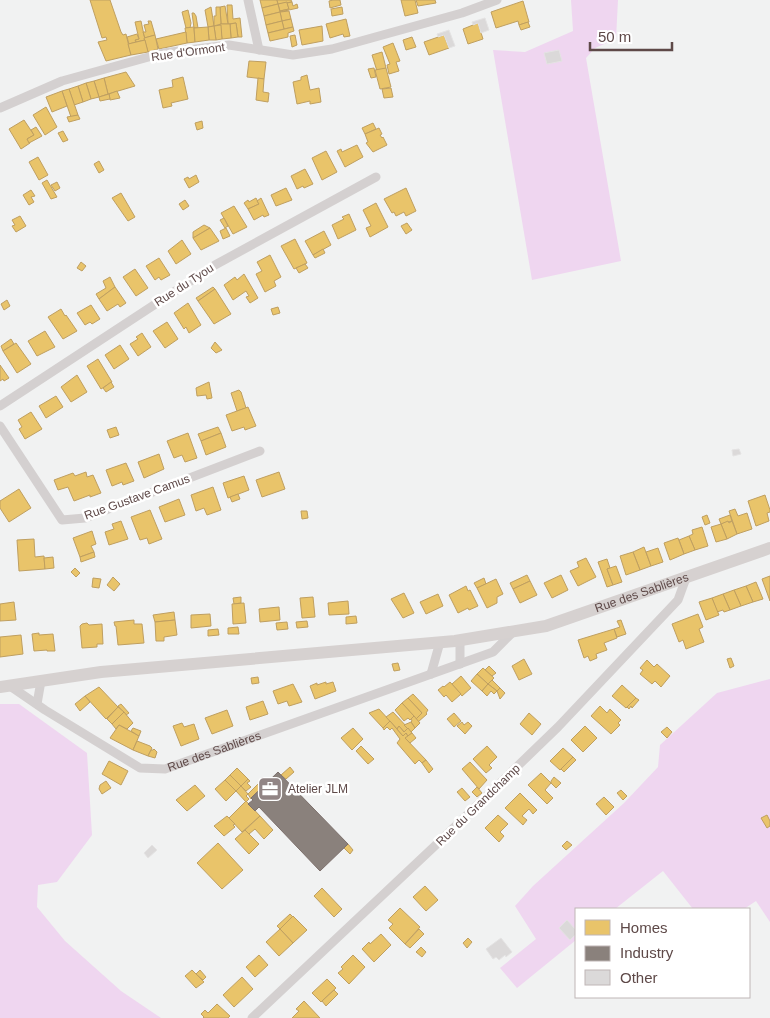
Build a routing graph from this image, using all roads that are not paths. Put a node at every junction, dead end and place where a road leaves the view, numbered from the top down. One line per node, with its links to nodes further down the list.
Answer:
1 (248, 0): 3 (street)
2 (497, 0): 3 (street, Rue d'Ormont)
3 (259, 50): 4 (street, Rue d'Ormont)
4 (0, 108)
5 (376, 176): 6 (street, Rue du Tyou)
6 (0, 406)
7 (0, 426): 8 (street, Rue Gustave Camus)
8 (260, 451)
9 (770, 548): 10 (main road, Rue des Sablières)
10 (686, 578): 11 (main road, Rue des Sablières); 19 (street, Rue du Grandchamp)
11 (513, 632): 12 (main road, Rue des Sablières); 14 (street, Rue des Sablières)
12 (460, 640): 13 (main road, Rue des Sablières); 14 (street)
13 (440, 642): 15 (street); 16 (main road, Rue des Sablières)
14 (460, 664): 15 (street, Rue des Sablières)
15 (431, 674): 18 (street, Rue des Sablières)
16 (41, 681): 17 (main road, Rue des Sablières); 18 (street)
17 (5, 686): 18 (street, Rue des Sablières)
18 (37, 704)
19 (252, 1018)

